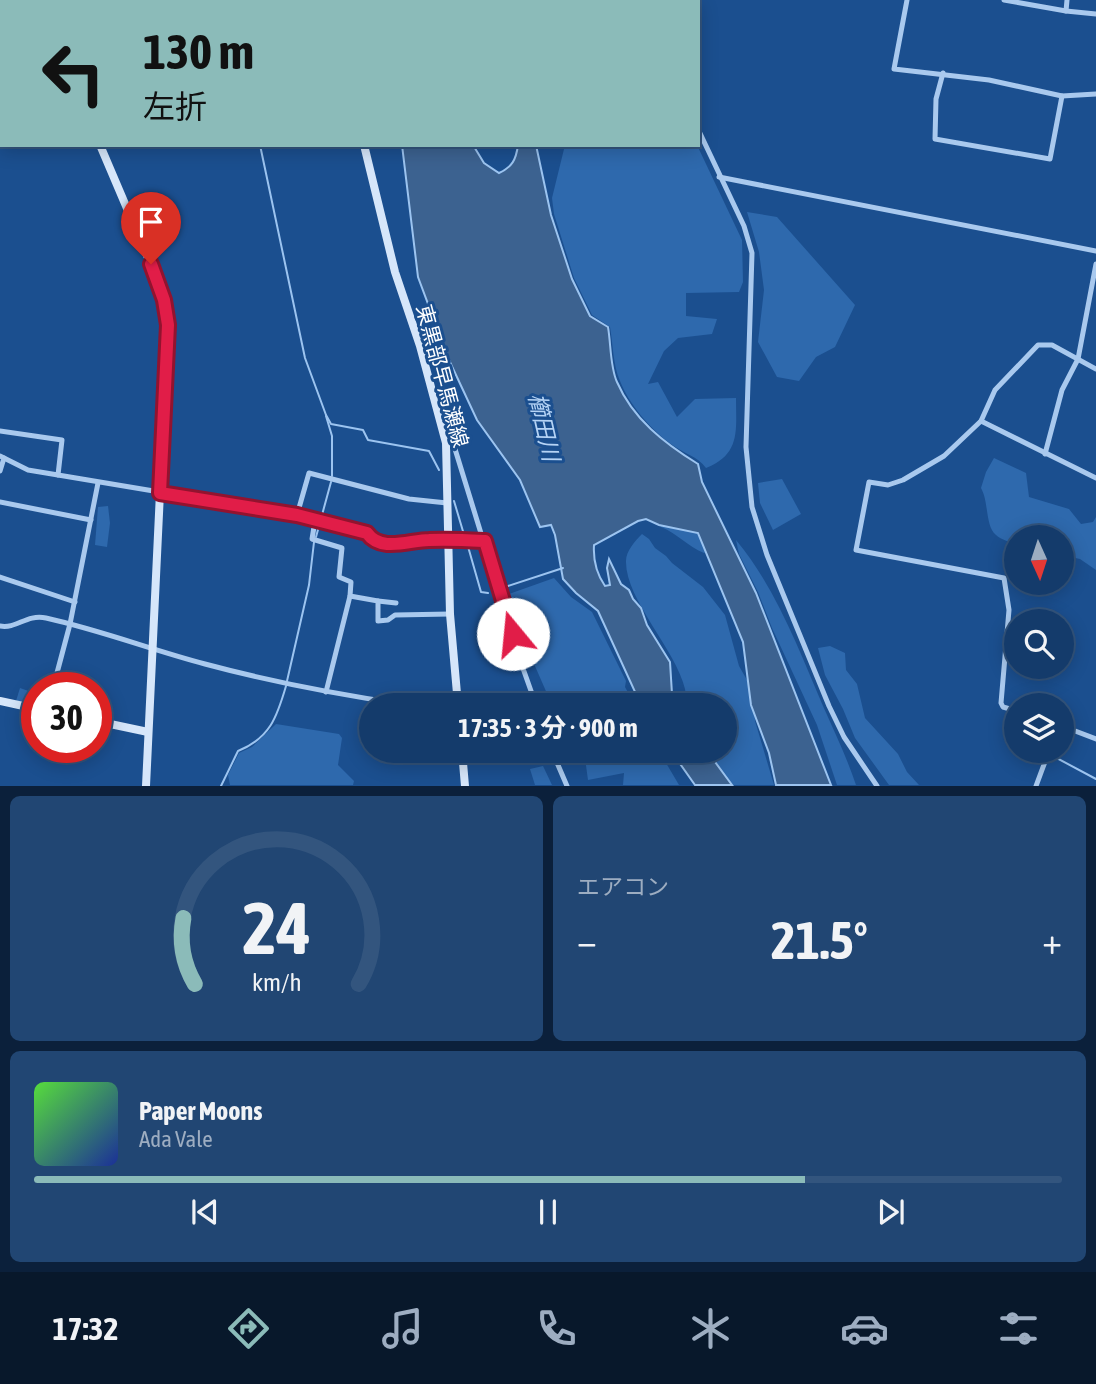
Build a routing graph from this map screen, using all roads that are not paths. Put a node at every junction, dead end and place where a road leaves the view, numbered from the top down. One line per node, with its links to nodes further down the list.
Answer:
1 (907, 0): 6 (street)
2 (1004, 0): 4 (street)
3 (1067, 0): 4 (street)
4 (1066, 11): 5 (street)
5 (1096, 14)
6 (943, 73): 8 (street); 8 (street)
7 (1096, 94): 8 (street)
8 (1062, 96)
9 (700, 134): 12 (street)
10 (101, 147): 26 (street)
11 (364, 147): 17 (street, 東黒部早馬瀬線)
12 (719, 177): 13 (street); 61 (street)
13 (1096, 251)
14 (1096, 264): 15 (street)
15 (1078, 359): 16 (street); 18 (street); 20 (street)
16 (1096, 369)
17 (434, 395): 28 (street, 東黒部早馬瀬線); 33 (street)
18 (981, 421): 20 (street); 50 (street)
19 (0, 431): 23 (street)
20 (1045, 454): 24 (street)
21 (2, 457): 22 (street); 23 (street)
22 (0, 471)
23 (58, 475): 25 (street)
24 (1096, 478)
25 (98, 483): 26 (street); 30 (street)
26 (160, 493): 29 (street); 42 (street)
27 (0, 502): 30 (street)
28 (447, 503): 29 (street); 32 (street, 東黒部早馬瀬線)
29 (297, 515): 31 (street)
30 (91, 520): 37 (street)
31 (319, 521): 32 (street); 35 (street)
32 (452, 540): 33 (street); 39 (street, 東黒部早馬瀬線)
33 (485, 541): 46 (street)
34 (0, 577): 37 (street)
35 (350, 596): 36 (street); 44 (street)
36 (378, 601): 38 (street); 39 (street)
37 (75, 602): 40 (street)
38 (396, 603)
39 (450, 614): 45 (street, 東黒部早馬瀬線)
40 (70, 624): 41 (street); 42 (street); 43 (street)
41 (0, 626)
42 (153, 648): 44 (street); 53 (street)
43 (56, 672)
44 (326, 692): 47 (street)
45 (457, 693)
46 (532, 693)
47 (359, 697)
48 (0, 701): 49 (street)
49 (21, 706)
50 (1004, 706)
51 (112, 724): 53 (street)
52 (1074, 731): 54 (street)
53 (148, 732): 58 (street)
54 (1096, 739)
55 (463, 763): 59 (street)
56 (557, 763): 60 (street)
57 (1045, 763): 62 (street)
58 (146, 786)
59 (465, 786)
60 (567, 786)
61 (877, 786)
62 (1036, 786)

